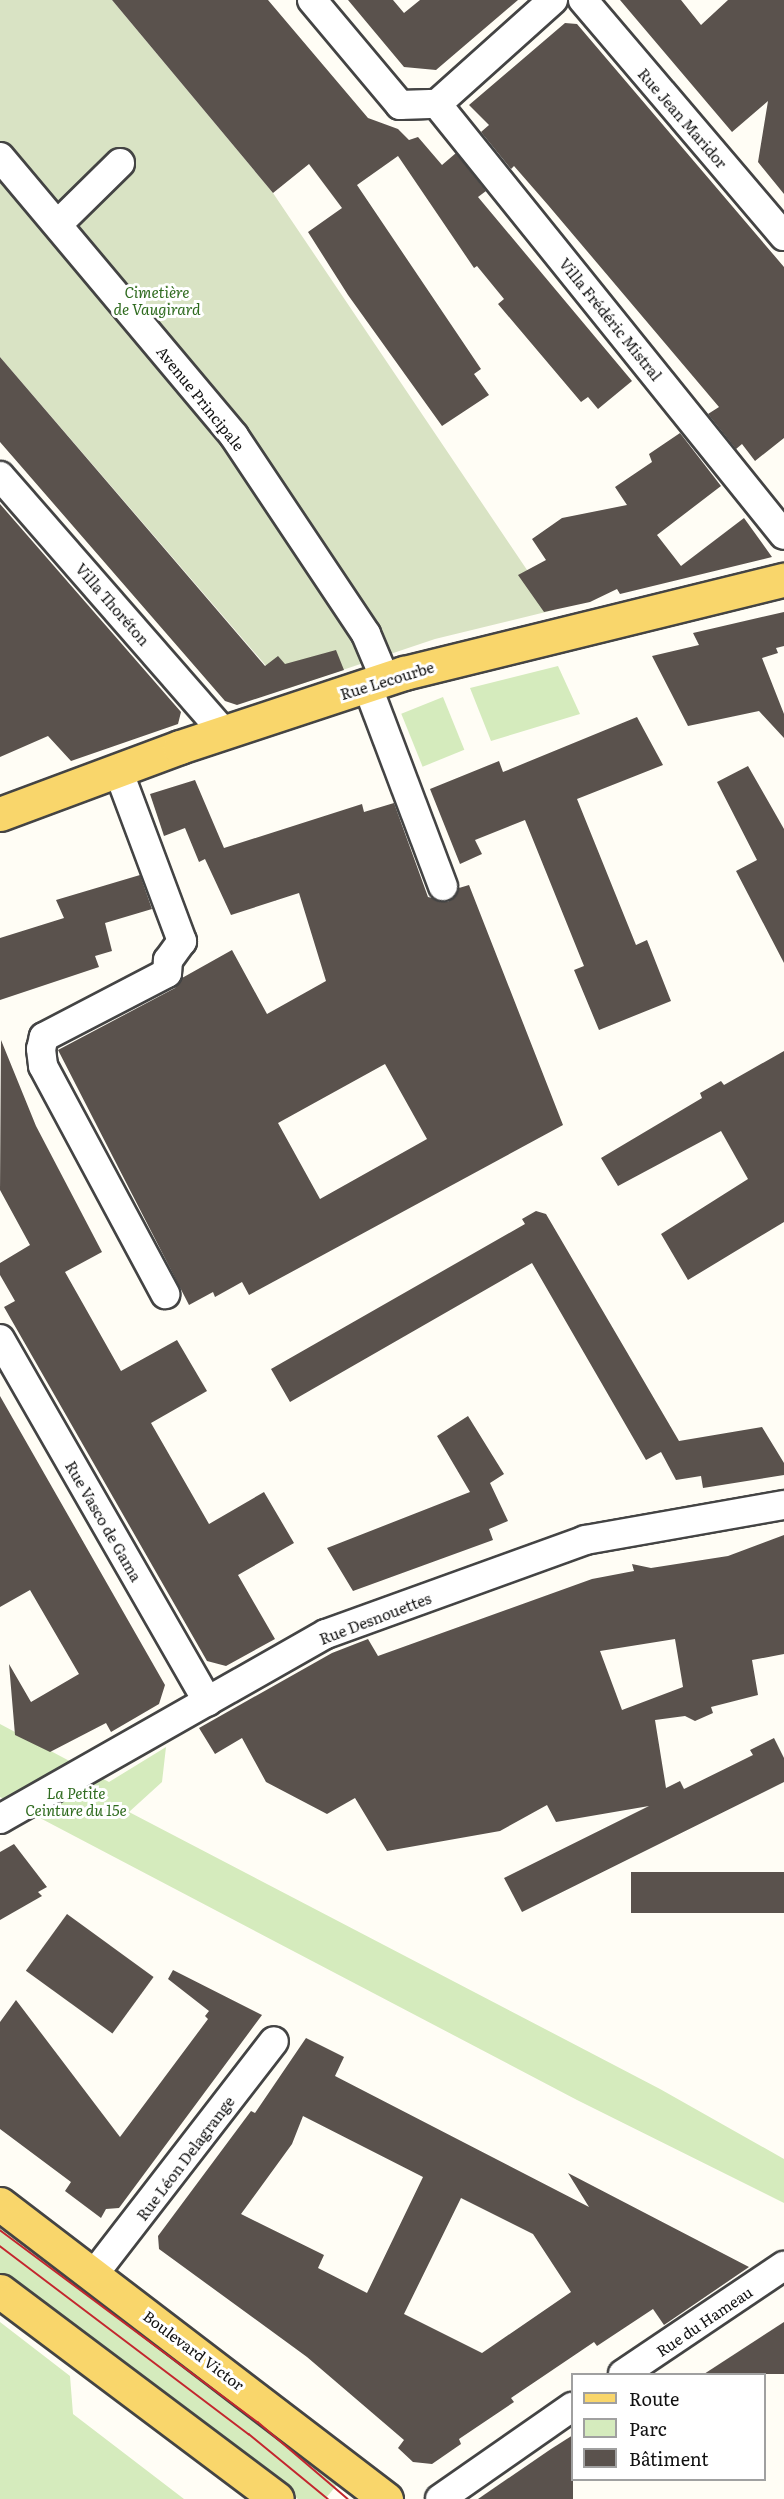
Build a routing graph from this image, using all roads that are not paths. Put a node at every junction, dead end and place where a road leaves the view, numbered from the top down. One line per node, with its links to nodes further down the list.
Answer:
1 (312, 0): 4 (street)
2 (553, 0): 4 (street)
3 (583, 0): 8 (street, Rue Jean Maridor)
4 (437, 104): 10 (street, Villa Frédéric Mistral)
5 (0, 157): 7 (street, Avenue Principale)
6 (120, 163): 7 (street)
7 (58, 224): 12 (street, Avenue Principale)
8 (784, 236)
9 (0, 476): 13 (street, Villa Thoréton)
10 (784, 535)
11 (784, 580): 12 (main road, Rue Lecourbe)
12 (377, 673): 13 (main road, Rue Lecourbe); 16 (street, Avenue Principale)
13 (224, 732): 14 (main road, Rue Lecourbe)
14 (118, 770): 15 (main road, Rue Lecourbe); 17 (street)
15 (0, 814)
16 (443, 885)
17 (165, 1294)
18 (0, 1339): 20 (street, Rue Vasco de Gama)
19 (784, 1505): 20 (street, Rue Desnouettes)
20 (208, 1702): 21 (street, Rue Desnouettes)
21 (0, 1819)
22 (274, 2041): 25 (street, Rue Léon Delagrange)
23 (0, 2204): 25 (main road, Boulevard Victor)
24 (784, 2266): 27 (street, Rue du Hameau)
25 (94, 2274): 30 (main road, Boulevard Victor)
26 (0, 2291): 29 (main road)
27 (624, 2373)
28 (571, 2408): 31 (street)
29 (277, 2499)
30 (386, 2499)
31 (440, 2499)

